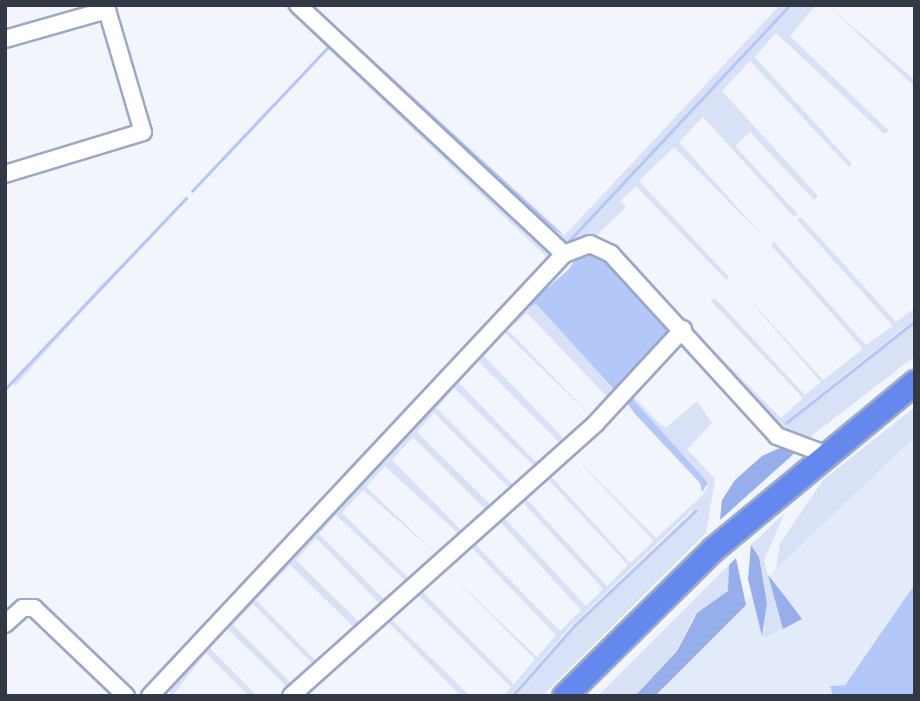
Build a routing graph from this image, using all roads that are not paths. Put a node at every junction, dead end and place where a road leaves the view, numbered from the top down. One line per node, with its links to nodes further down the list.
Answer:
1 (298, 5): 4 (street)
2 (5, 39): 3 (street)
3 (5, 174)
4 (564, 254): 5 (street); 9 (street)
5 (683, 329): 7 (street); 11 (street)
6 (915, 382): 7 (highway)
7 (825, 454): 12 (highway)
8 (5, 624): 10 (street)
9 (160, 693)
10 (126, 696)
11 (291, 696)
12 (564, 696)

